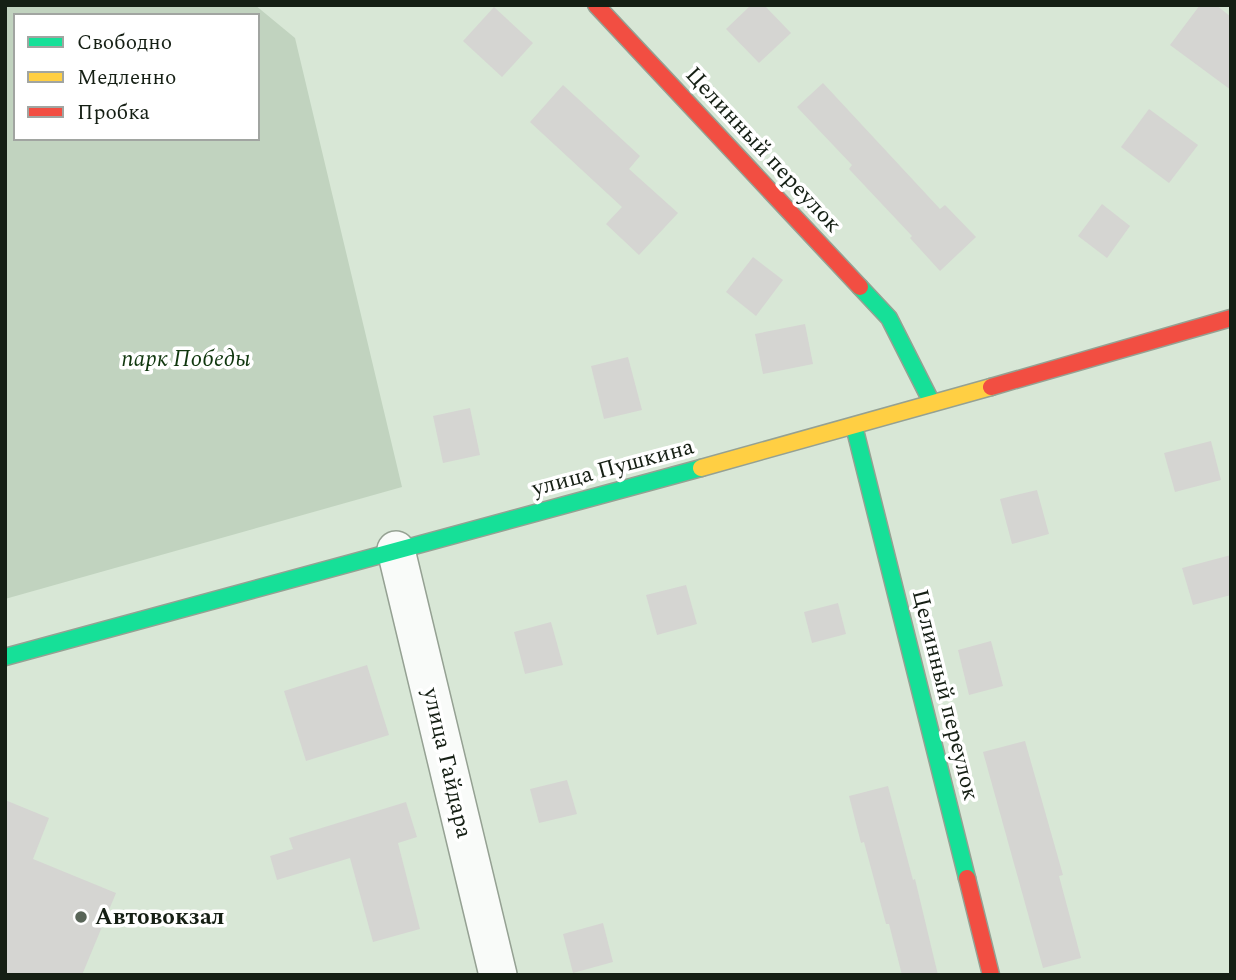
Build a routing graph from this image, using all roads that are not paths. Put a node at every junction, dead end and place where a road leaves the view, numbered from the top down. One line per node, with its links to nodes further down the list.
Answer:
1 (596, 5): 3 (street, Целинный переулок)
2 (1231, 318): 3 (street, улица Пушкина)
3 (932, 403): 4 (street, улица Пушкина)
4 (854, 426): 5 (street, улица Пушкина); 8 (street, Целинный переулок)
5 (396, 550): 6 (street, улица Пушкина); 7 (street, улица Гайдара)
6 (5, 657)
7 (498, 975)
8 (991, 975)

